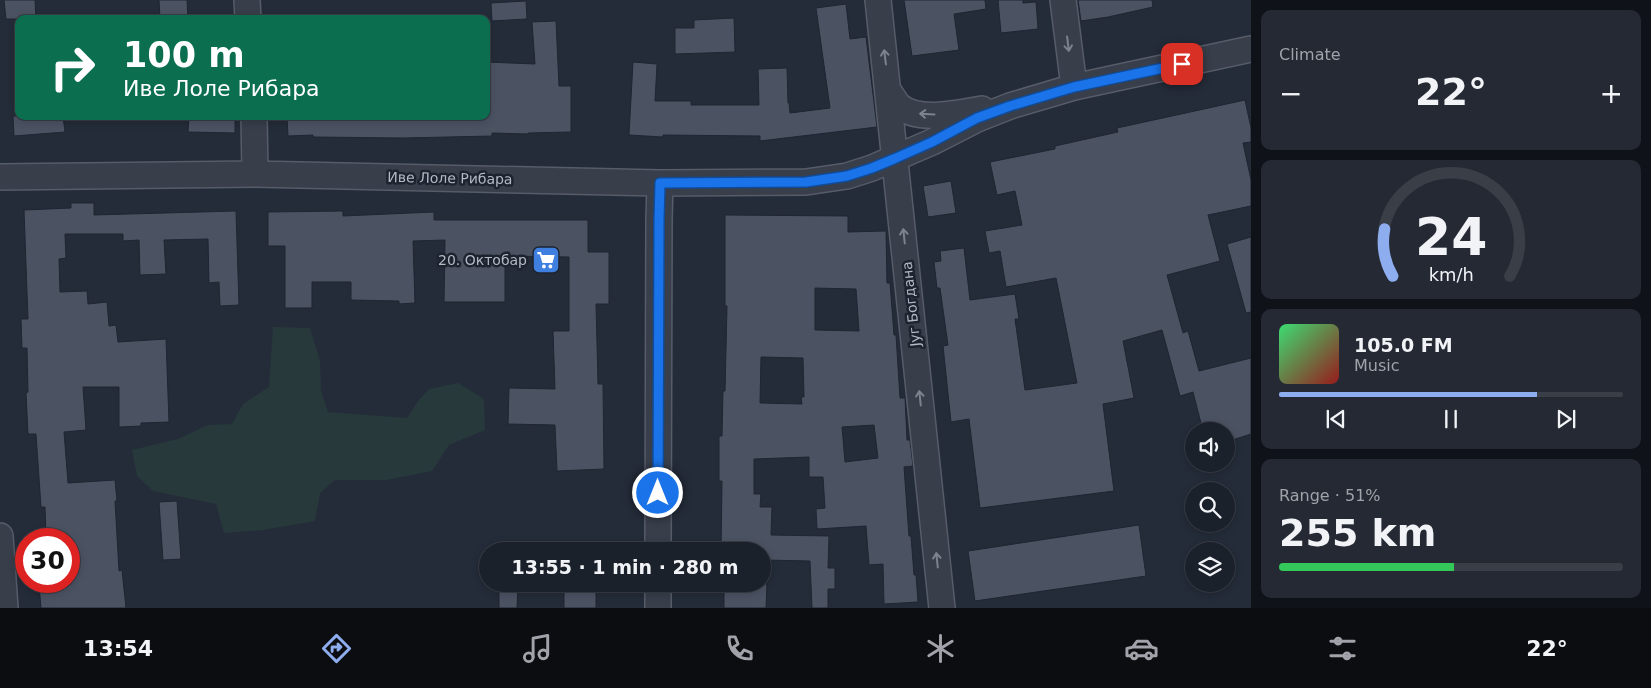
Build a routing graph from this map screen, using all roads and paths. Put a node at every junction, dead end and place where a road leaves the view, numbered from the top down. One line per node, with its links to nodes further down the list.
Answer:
1 (247, 0): 4 (street)
2 (878, 0): 7 (street, Југ Богдана, one-way to 2)
3 (1063, 0): 6 (street, one-way to 6)
4 (248, 15)
5 (1251, 49): 6 (street)
6 (1074, 87): 8 (street)
7 (889, 92): 8 (street, one-way to 7); 10 (street, Југ Богдана)
8 (1010, 106): 10 (street, Иве Лоле Рибара)
9 (254, 120): 11 (street)
10 (896, 158): 13 (street, Иве Лоле Рибара); 19 (street, Југ Богдана, one-way to 10)
11 (255, 174): 12 (street, Иве Лоле Рибара); 13 (street, Иве Лоле Рибара)
12 (0, 177)
13 (660, 183): 15 (street)
14 (0, 536): 17 (street)
15 (658, 542)
16 (658, 592): 18 (street)
17 (5, 608)
18 (658, 608)
19 (942, 608)

